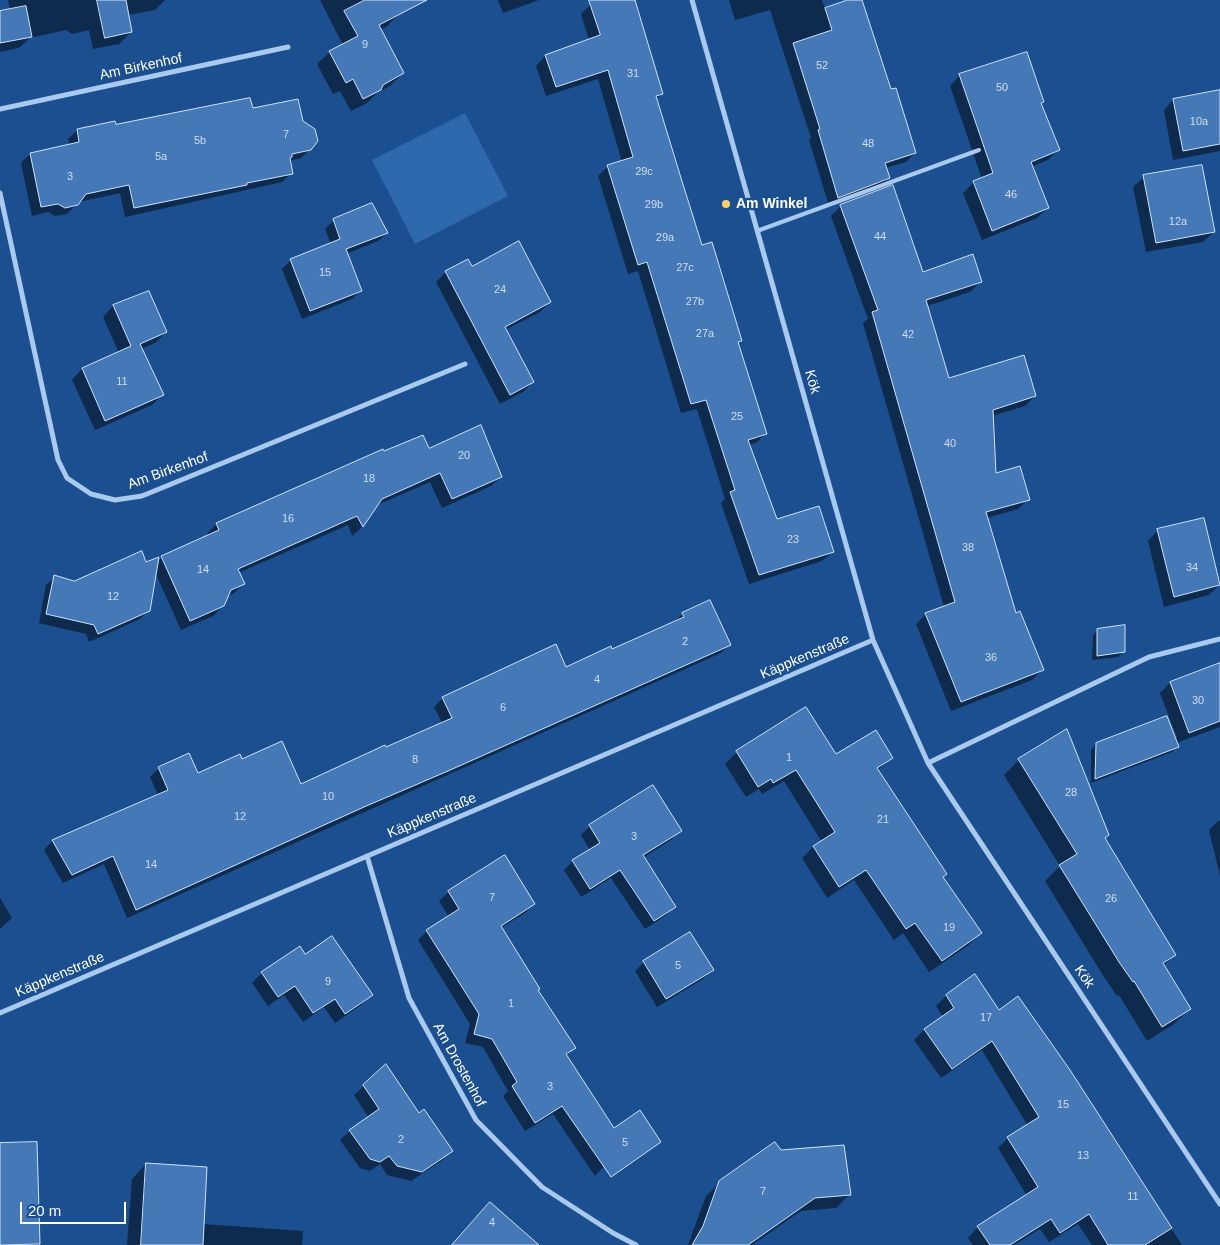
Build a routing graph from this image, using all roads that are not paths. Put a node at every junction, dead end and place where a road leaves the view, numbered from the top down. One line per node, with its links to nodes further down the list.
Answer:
1 (692, 0): 6 (street, Kök)
2 (288, 47): 3 (street, Am Birkenhof)
3 (0, 110)
4 (979, 150): 6 (lane)
5 (0, 193): 7 (street, Am Birkenhof)
6 (757, 231): 9 (street, Kök)
7 (465, 364)
8 (1220, 639): 10 (street)
9 (873, 640): 10 (street, Kök); 11 (street, Käppkenstraße)
10 (928, 763): 13 (street, Kök)
11 (367, 856): 12 (street, Käppkenstraße); 14 (street, Am Drostenhof)
12 (0, 1013)
13 (1220, 1204)
14 (636, 1245)

